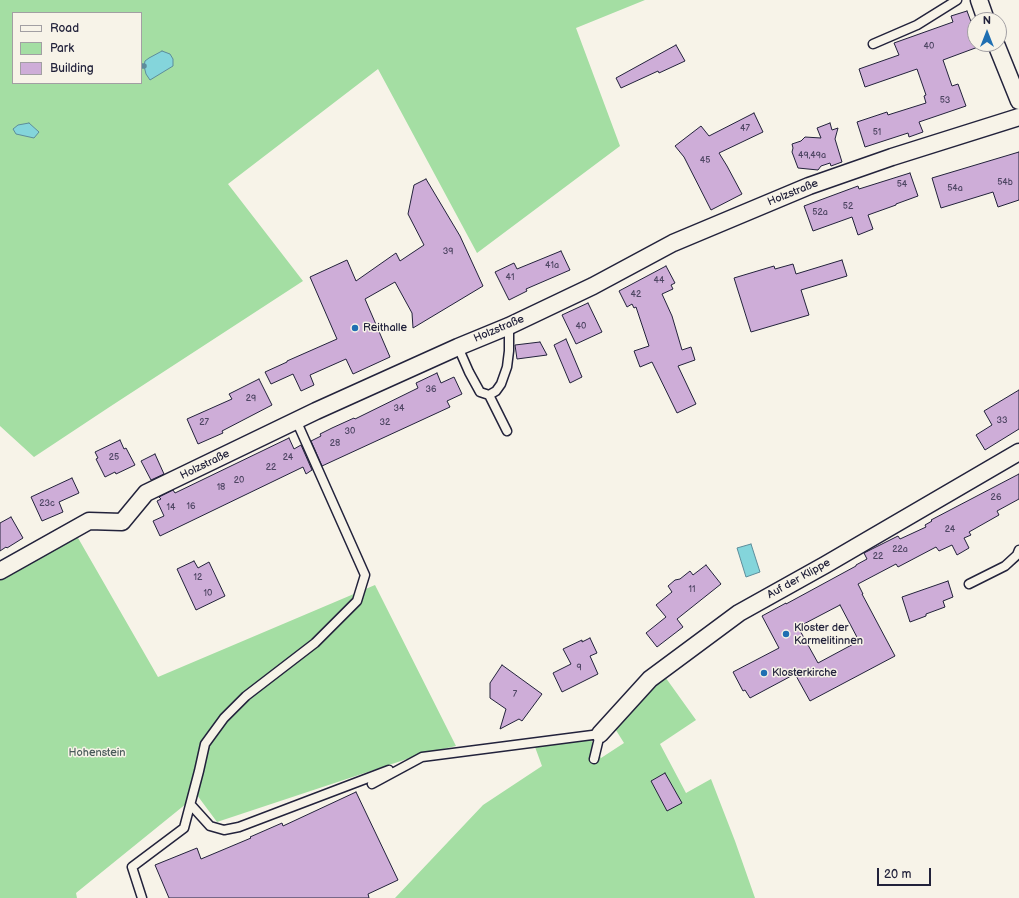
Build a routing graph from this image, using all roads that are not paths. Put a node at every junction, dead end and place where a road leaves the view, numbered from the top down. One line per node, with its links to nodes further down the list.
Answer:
1 (957, 0): 4 (lane)
2 (978, 0): 3 (street)
3 (983, 12)
4 (873, 44)
5 (999, 52): 6 (street)
6 (1019, 101)
7 (1019, 117): 8 (street, Holzstraße)
8 (510, 326): 9 (street, Holzstraße); 10 (lane)
9 (458, 347): 10 (lane); 11 (street, Holzstraße)
10 (489, 395): 12 (lane)
11 (296, 420): 15 (street, Holzstraße); 21 (lane)
12 (507, 431)
13 (1019, 452): 17 (street, Auf der Klippe)
14 (1019, 550): 16 (lane)
15 (0, 571)
16 (969, 584)
17 (600, 734): 18 (lane); 19 (lane)
18 (422, 757): 20 (lane); 21 (lane)
19 (594, 759)
20 (372, 784)
21 (191, 805): 22 (lane)
22 (142, 898)

